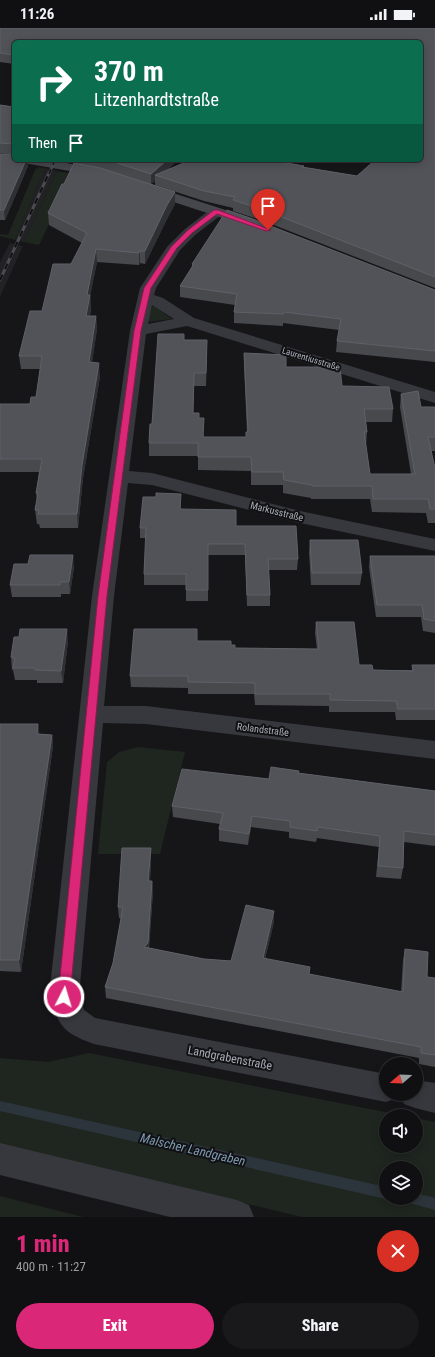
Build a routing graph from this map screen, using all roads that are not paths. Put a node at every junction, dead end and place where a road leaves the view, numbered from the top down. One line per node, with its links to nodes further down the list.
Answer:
1 (41, 162): 2 (street)
2 (112, 178)
3 (133, 184): 4 (street)
4 (216, 212): 5 (street); 6 (street)
5 (262, 227)
6 (146, 297): 7 (street, Laurentiusstraße); 8 (street)
7 (188, 321): 8 (street, Laurentiusstraße); 9 (street, Laurentiusstraße)
8 (138, 331): 10 (street)
9 (435, 398)
10 (119, 476): 11 (street, Markusstraße); 12 (street)
11 (435, 544)
12 (92, 714): 13 (street, Rolandstraße); 14 (street, Landgrabenstraße)
13 (435, 750)
14 (379, 1087)
15 (423, 1096): 16 (street)
16 (435, 1098)
17 (0, 1159): 18 (street)
18 (236, 1217)

